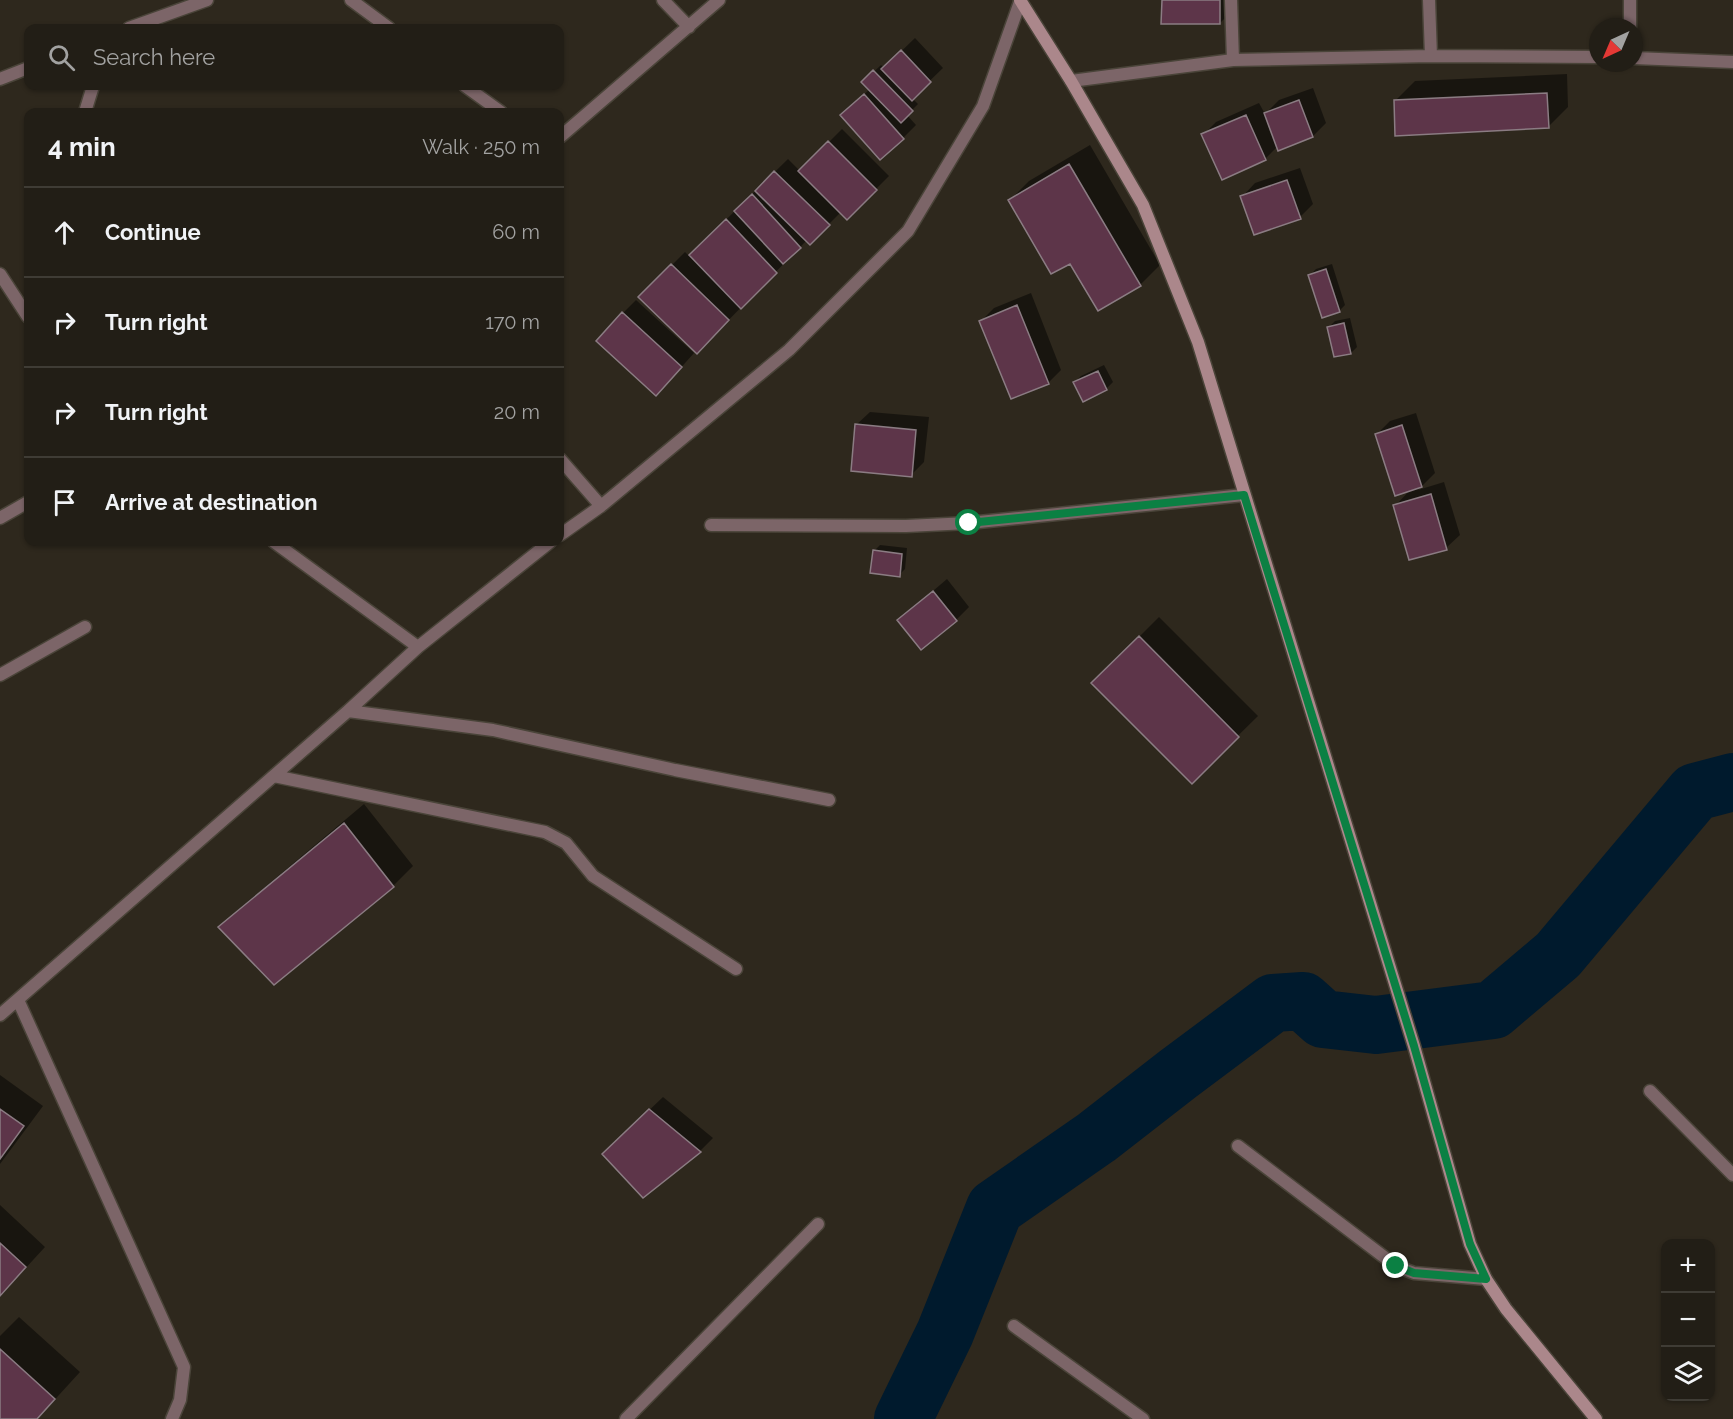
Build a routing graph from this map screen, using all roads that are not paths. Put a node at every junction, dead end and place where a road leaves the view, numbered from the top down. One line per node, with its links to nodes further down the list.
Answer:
1 (207, 0): 10 (street)
2 (351, 0): 11 (street)
3 (663, 0): 12 (street)
4 (719, 0): 12 (street)
5 (1231, 0): 16 (street)
6 (1429, 0): 13 (street)
7 (1630, 0): 9 (street)
8 (1020, 1): 20 (street); 31 (street)
9 (1630, 18)
10 (140, 24)
11 (384, 24)
12 (689, 27): 25 (street)
13 (1431, 56): 14 (street); 16 (street)
14 (1589, 57)
15 (1643, 58): 17 (street)
16 (1233, 60): 20 (street)
17 (1733, 62)
18 (24, 70): 19 (street)
19 (0, 79)
20 (1071, 81): 29 (street)
21 (92, 90): 23 (street)
22 (471, 90): 24 (street)
23 (86, 108)
24 (495, 108)
25 (564, 134)
26 (0, 274): 27 (street)
27 (24, 308)
28 (564, 464): 31 (street)
29 (1244, 495): 33 (street); 50 (street)
30 (24, 504): 32 (street)
31 (601, 506): 34 (street)
32 (0, 518)
33 (711, 525)
34 (564, 532)
35 (279, 546): 38 (street)
36 (545, 546): 38 (street)
37 (85, 627): 39 (street)
38 (418, 647): 40 (street)
39 (0, 675)
40 (348, 711): 41 (street); 42 (street)
41 (274, 776): 43 (street); 44 (street)
42 (829, 800)
43 (736, 969)
44 (18, 1000): 45 (street); 52 (street)
45 (0, 1014)
46 (1650, 1091): 48 (street)
47 (1238, 1146): 50 (street)
48 (1733, 1175)
49 (818, 1224): 53 (street)
50 (1486, 1279): 55 (street)
51 (1014, 1326): 54 (street)
52 (172, 1419)
53 (626, 1419)
54 (1143, 1419)
55 (1596, 1419)

